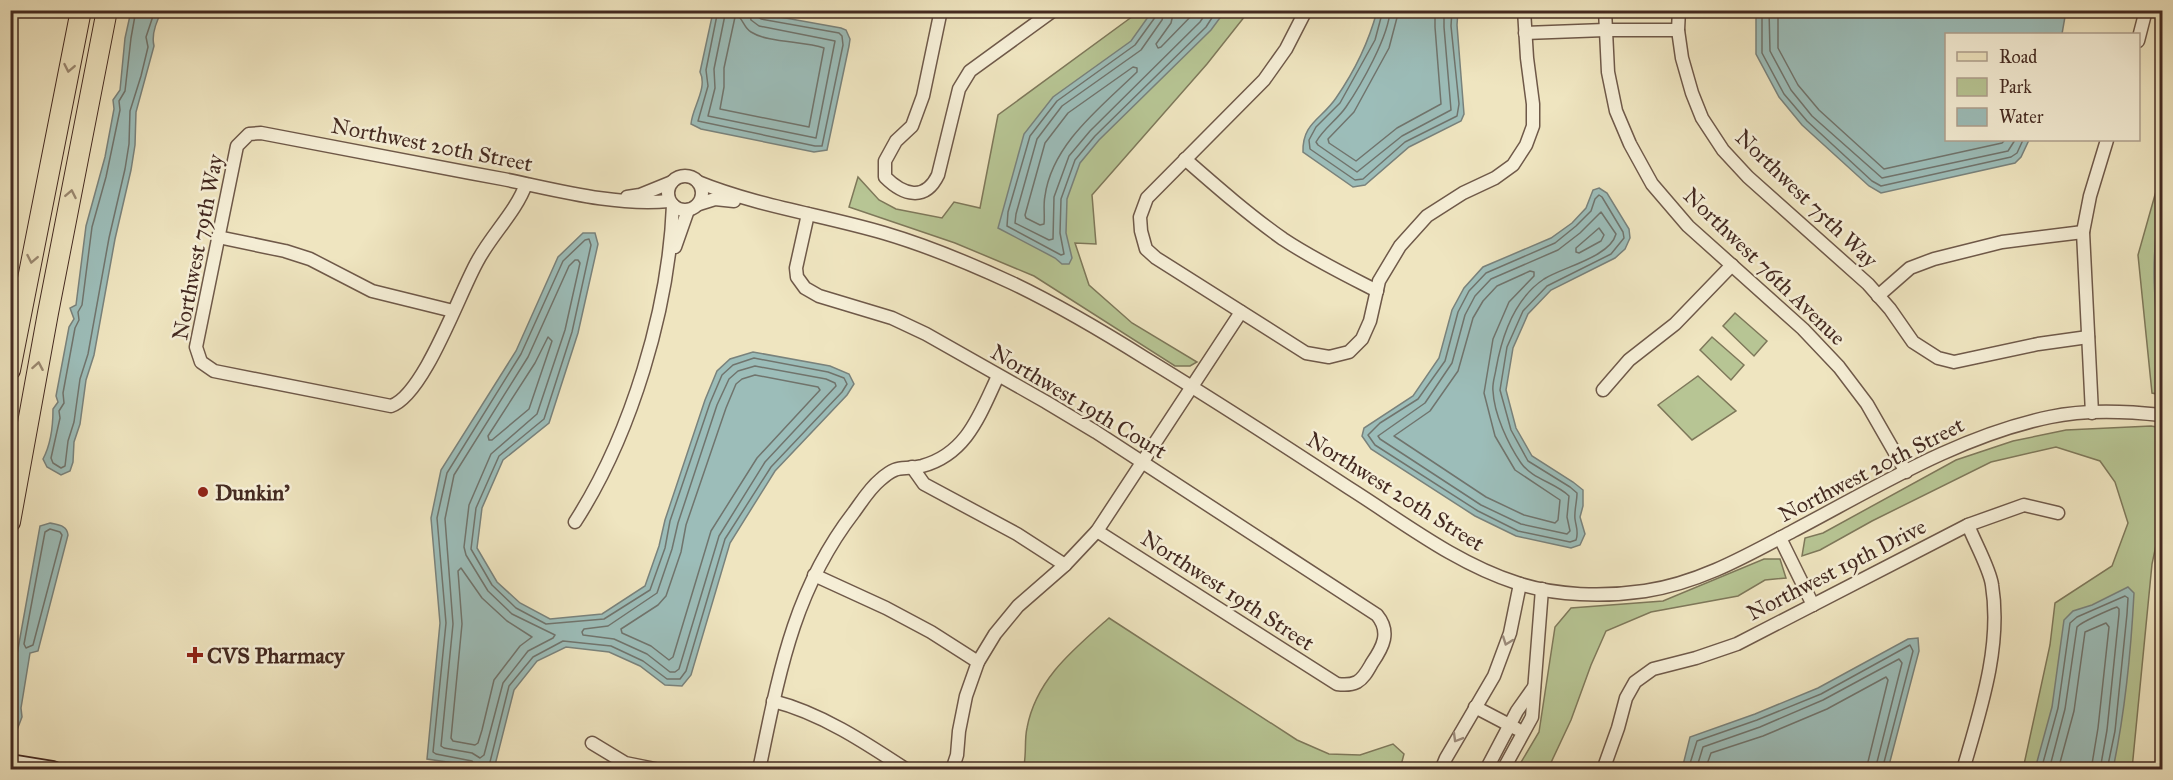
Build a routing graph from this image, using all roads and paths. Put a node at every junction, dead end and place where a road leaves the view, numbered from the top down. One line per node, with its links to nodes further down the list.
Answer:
1 (81, 10): 34 (main road, one-way to 34)
2 (107, 10): 44 (main road, one-way to 2)
3 (941, 10): 4 (street)
4 (1054, 10)
5 (1306, 10): 16 (street)
6 (1524, 10): 12 (street)
7 (1605, 10): 10 (street, Northwest 76th Avenue)
8 (1679, 10): 11 (street, Northwest 75th Way)
9 (2146, 10): 13 (street)
10 (1605, 30): 11 (street); 12 (street); 27 (street, Northwest 76th Avenue)
11 (1678, 30): 30 (street, Northwest 75th Way)
12 (1525, 33): 29 (street)
13 (2140, 36)
14 (241, 140): 19 (street, Northwest 20th Street); 26 (street, Northwest 79th Way)
15 (2108, 141): 25 (street)
16 (1185, 159): 29 (street); 32 (street)
17 (672, 182): 18 (street); 20 (street, Northwest 20th Street); 21 (street)
18 (698, 182): 22 (street, Northwest 20th Street); 23 (street)
19 (526, 184): 20 (street, Northwest 20th Street); 31 (street)
20 (617, 200): 21 (street, Northwest 20th Street)
21 (671, 203): 23 (street); 28 (street)
22 (768, 203): 23 (street, Northwest 20th Street); 24 (street, Northwest 20th Street)
23 (694, 207): 28 (street)
24 (808, 214): 35 (street, Northwest 19th Court); 36 (street, Northwest 20th Street)
25 (2083, 232): 30 (street); 33 (street)
26 (218, 237): 31 (street); 31 (street, Northwest 79th Way)
27 (1732, 265): 37 (street); 42 (street, Northwest 76th Avenue)
28 (668, 268): 45 (street)
29 (1377, 291): 32 (street)
30 (1878, 296): 33 (street, Northwest 75th Way)
31 (453, 311)
32 (1241, 312): 36 (street)
33 (2088, 338): 38 (street)
34 (10, 370)
35 (998, 376): 40 (street, Northwest 19th Court); 41 (street)
36 (1193, 387): 40 (street); 51 (street, Northwest 20th Street)
37 (1603, 390)
38 (2092, 413): 39 (street, Northwest 20th Street); 42 (street, Northwest 20th Street)
39 (2163, 415)
40 (1142, 462): 47 (street); 55 (street, Northwest 19th Court)
41 (912, 467): 49 (street); 50 (street)
42 (1906, 472): 48 (street, Northwest 20th Street)
43 (2058, 513): 46 (street, Northwest 19th Drive)
44 (10, 522)
45 (575, 522)
46 (1968, 525): 53 (street, Northwest 19th Drive); 72 (street)
47 (1097, 531): 49 (street); 55 (street, Northwest 19th Street)
48 (1780, 538): 52 (street, Northwest 20th Street); 53 (street)
49 (1065, 565): 54 (street)
50 (814, 574): 54 (street); 57 (street)
51 (1520, 584): 52 (street, Northwest 20th Street); 58 (street, one-way to 58)
52 (1542, 590): 56 (street)
53 (1814, 605): 71 (street, Northwest 19th Drive)
54 (978, 662): 67 (street)
55 (1338, 684)
56 (1535, 686): 59 (street); 60 (street)
57 (773, 701): 65 (street); 66 (street)
58 (1475, 707): 59 (street); 68 (street, one-way to 68)
59 (1510, 726): 60 (street); 69 (street)
60 (1523, 732): 70 (street)
61 (592, 743): 64 (street)
62 (10, 763): 63 (street)
63 (53, 770)
64 (660, 770)
65 (759, 770)
66 (906, 770)
67 (952, 770)
68 (1441, 770)
69 (1486, 770)
70 (1503, 770)
71 (1603, 770)
72 (1963, 770)

